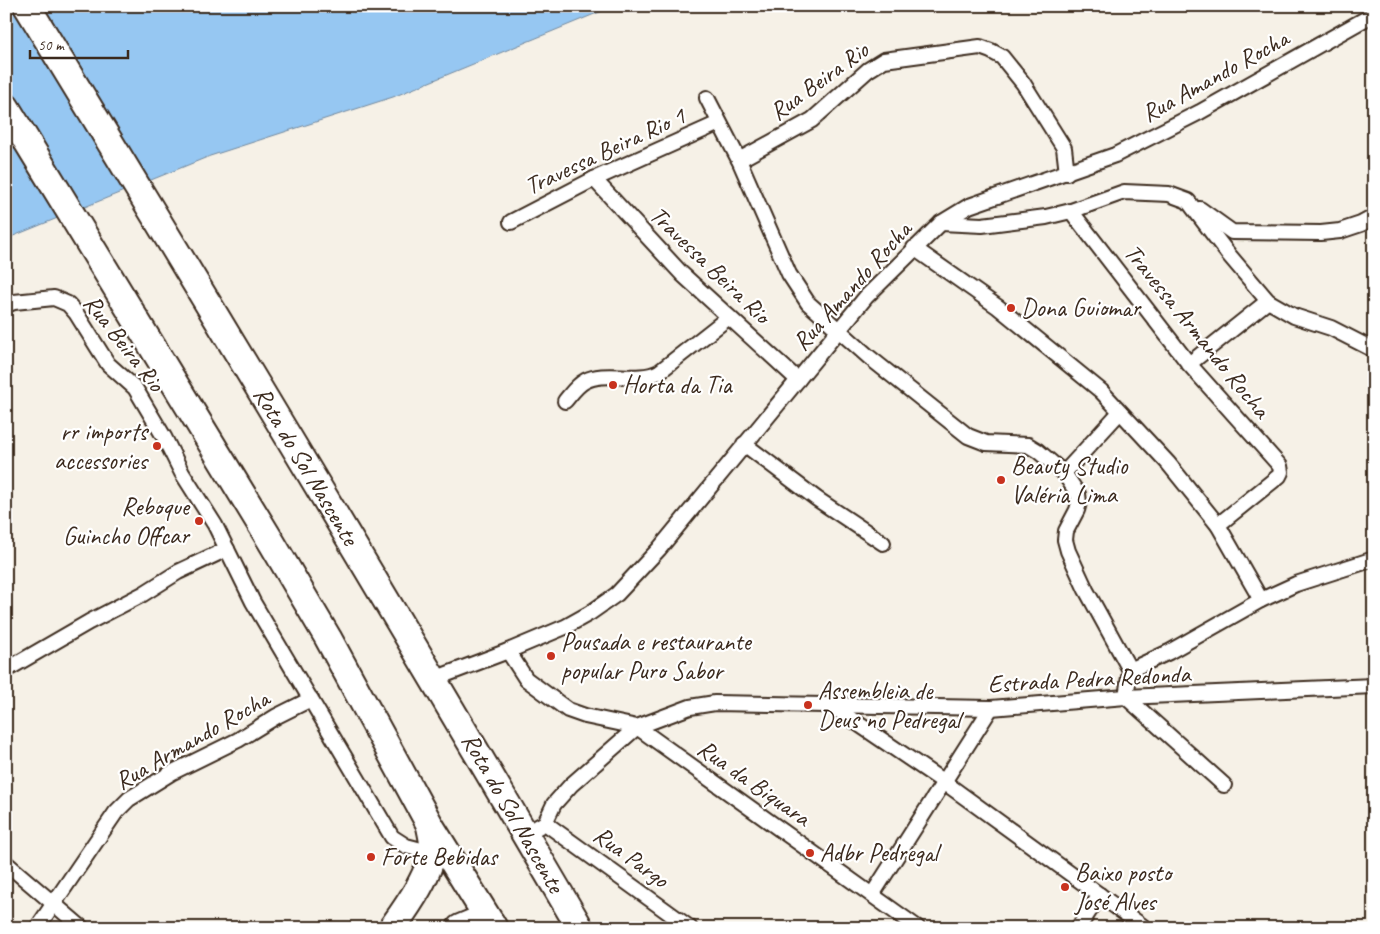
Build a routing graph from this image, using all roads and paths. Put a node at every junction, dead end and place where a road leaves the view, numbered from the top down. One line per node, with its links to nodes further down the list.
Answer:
1 (27, 6): 34 (highway, Rota do Sol Nascente)
2 (1374, 14): 7 (street, Rua Amando Rocha)
3 (707, 98): 5 (street)
4 (6, 107): 43 (highway)
5 (719, 123): 6 (street); 8 (street, Travessa Beira Rio 1)
6 (740, 160): 7 (street, Rua Beira Rio); 18 (street)
7 (1067, 173): 13 (street, Rua Amando Rocha)
8 (594, 179): 12 (street, Travessa Beira Rio 1); 17 (street, Travessa Beira Rio)
9 (1188, 201): 10 (street); 11 (street); 15 (street)
10 (1072, 211): 13 (street); 20 (street, Travessa Armando Rocha)
11 (1374, 217)
12 (511, 222)
13 (941, 223): 14 (street, Rua Amando Rocha)
14 (914, 248): 18 (street, Rua Amando Rocha); 23 (street)
15 (1268, 301): 19 (street); 20 (street)
16 (6, 305): 28 (street, Rua Beira Rio)
17 (729, 317): 21 (street, Travessa Beira Rio); 22 (street)
18 (839, 329): 21 (street, Rua Amando Rocha); 25 (street)
19 (1374, 350)
20 (1190, 364): 26 (street, Travessa Armando Rocha)
21 (798, 380): 24 (street, Rua Amando Rocha)
22 (565, 401)
23 (1120, 412): 25 (street); 26 (street)
24 (744, 444): 27 (street); 31 (street, Rua Amando Rocha)
25 (1064, 473): 33 (street)
26 (1218, 525): 30 (street)
27 (883, 543)
28 (227, 549): 32 (street); 37 (street, Rua Beira Rio)
29 (1374, 559): 30 (street)
30 (1261, 600): 33 (street)
31 (508, 651): 34 (street, Rua Amando Rocha); 40 (street)
32 (6, 670)
33 (1130, 670): 36 (street)
34 (434, 679): 44 (highway, Rota do Sol Nascente)
35 (1374, 686): 36 (street, Estrada Pedra Redonda)
36 (1126, 697): 39 (street, Estrada Pedra Redonda); 42 (street)
37 (311, 699): 45 (street, Rua Beira Rio); 49 (street, Rua Armando Rocha)
38 (828, 704): 39 (street, Estrada Pedra Redonda); 40 (street, Estrada Pedra Redonda); 41 (street)
39 (991, 708): 41 (street)
40 (637, 727): 44 (street); 47 (street, Rua da Biquara)
41 (944, 782): 47 (street); 48 (street)
42 (1224, 785)
43 (430, 825): 45 (highway); 50 (highway)
44 (535, 828): 55 (highway, Rota do Sol Nascente); 56 (street, Rua Pargo)
45 (433, 854): 53 (highway)
46 (6, 862): 49 (street)
47 (872, 894): 57 (street, Rua da Biquara)
48 (1100, 895): 58 (street); 59 (street)
49 (54, 904): 51 (street, Rua Armando Rocha); 52 (street)
50 (493, 925): 54 (highway)
51 (37, 928)
52 (82, 928)
53 (392, 928)
54 (460, 928)
55 (580, 928)
56 (690, 928)
57 (918, 928)
58 (1078, 928)
59 (1145, 928)

